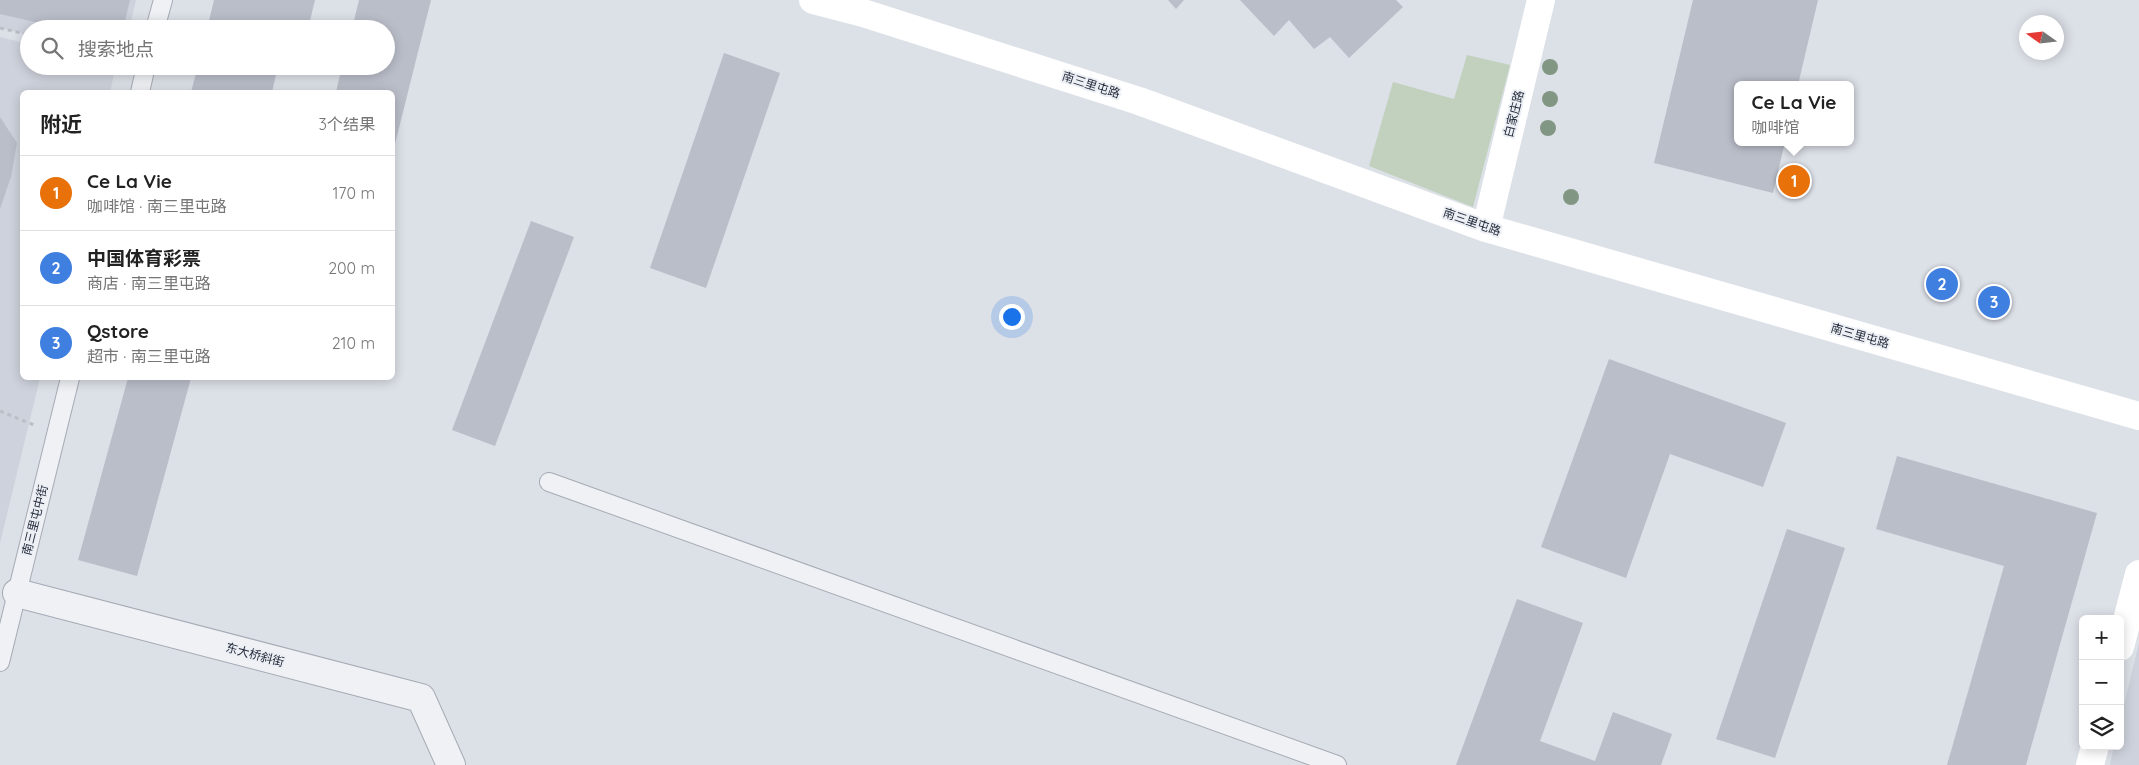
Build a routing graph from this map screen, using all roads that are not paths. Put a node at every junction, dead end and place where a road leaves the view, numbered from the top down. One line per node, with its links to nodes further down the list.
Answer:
1 (162, 0): 4 (lane)
2 (813, 0): 7 (street, 南三里屯路)
3 (1541, 0): 7 (street, 白家庄路)
4 (157, 20)
5 (144, 75): 6 (lane)
6 (140, 90)
7 (1486, 228): 9 (street, 南三里屯路)
8 (70, 380): 12 (lane, 南三里屯中街)
9 (2139, 416)
10 (549, 482): 17 (lane)
11 (2139, 574): 13 (street)
12 (17, 593): 14 (lane, 南三里屯中街); 16 (street, 东大桥斜街)
13 (2124, 632)
14 (0, 662)
15 (2094, 750): 18 (street)
16 (451, 765)
17 (1337, 765)
18 (2090, 765)

